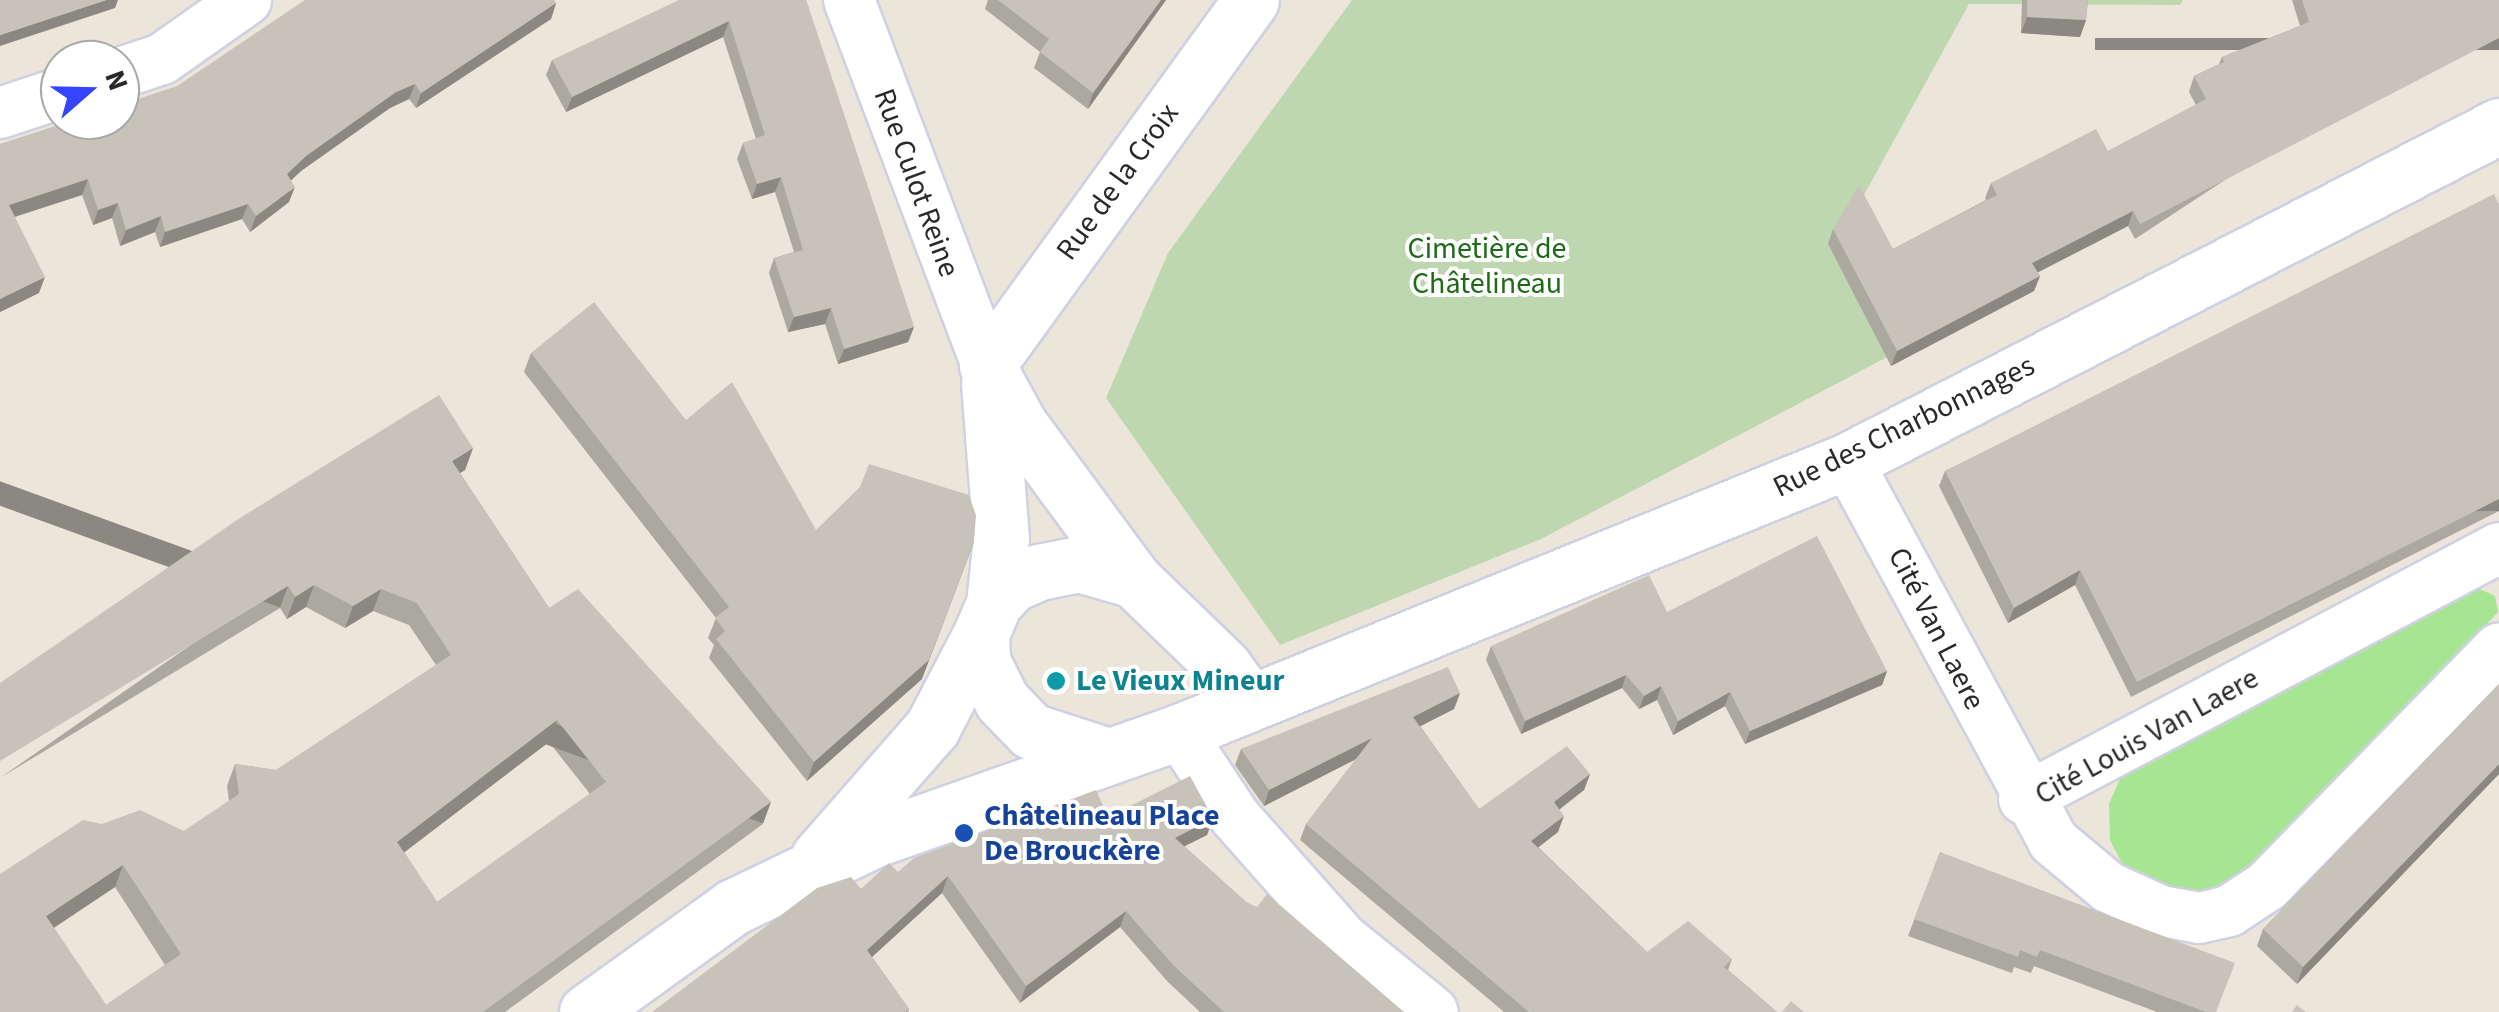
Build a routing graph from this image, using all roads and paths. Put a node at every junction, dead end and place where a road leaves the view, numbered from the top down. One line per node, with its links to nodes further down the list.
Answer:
1 (246, 0): 4 (street)
2 (849, 0): 8 (street, Rue Culot Reine)
3 (1251, 0): 8 (street, Rue de la Croix)
4 (140, 67)
5 (40, 99): 6 (street)
6 (0, 112)
7 (2499, 126): 9 (street, Rue des Charbonnages)
8 (987, 365): 11 (street); 12 (street)
9 (1846, 461): 14 (street, Rue des Charbonnages); 17 (street, Cité Van Laere)
10 (2499, 548): 17 (street, Cité Louis Van Laere)
11 (1134, 580): 12 (street); 14 (street)
12 (988, 618): 16 (street); 18 (street)
13 (2499, 648): 17 (street, Cité Louis Van Laere)
14 (1250, 703): 15 (street, Rue des Charbonnages)
15 (1179, 732): 16 (street, Rue des Charbonnages); 20 (street)
16 (1108, 756): 18 (street, Rue des Charbonnages)
17 (2024, 798)
18 (807, 872): 19 (street, Rue des Charbonnages)
19 (587, 1012)
20 (1434, 1012)

